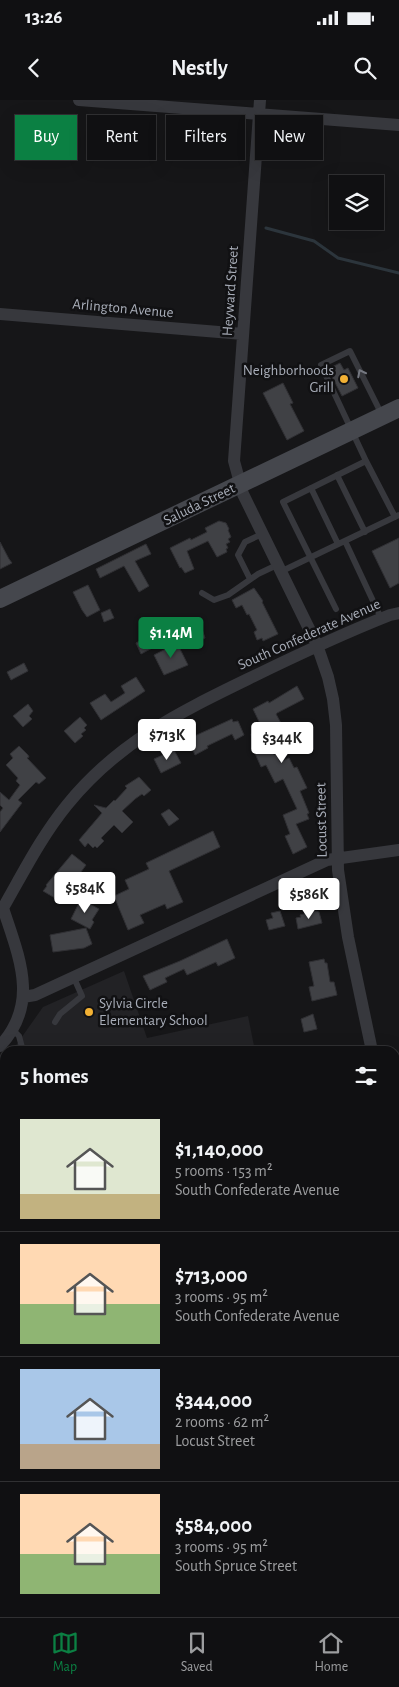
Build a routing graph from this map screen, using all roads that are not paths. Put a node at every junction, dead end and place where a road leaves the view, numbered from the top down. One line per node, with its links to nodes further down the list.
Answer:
1 (79, 100): 3 (street)
2 (260, 100): 3 (street, Heyward Street)
3 (260, 114): 4 (street); 6 (street, Heyward Street)
4 (399, 125)
5 (0, 314): 6 (street, Arlington Avenue)
6 (243, 334): 12 (street, Heyward Street)
7 (399, 408): 8 (main road, Saluda Street)
8 (383, 416): 9 (main road, Saluda Street); 9 (lane, one-way to 9)
9 (353, 430): 10 (lane); 12 (main road, Saluda Street)
10 (366, 461): 11 (lane); 14 (lane)
11 (337, 475): 13 (lane); 15 (lane)
12 (240, 485): 16 (street, Locust Street); 22 (main road, Saluda Street)
13 (311, 488): 17 (lane); 18 (lane)
14 (397, 516): 15 (lane)
15 (365, 532): 17 (lane)
16 (262, 534): 19 (street, Locust Street); 20 (lane)
17 (342, 543): 18 (lane); 25 (lane)
18 (310, 558): 19 (lane); 23 (lane)
19 (278, 569): 20 (lane); 26 (street, Locust Street)
20 (250, 579): 21 (lane)
21 (202, 593)
22 (0, 600)
23 (336, 609)
24 (399, 613): 25 (street, South Confederate Avenue)
25 (381, 618): 26 (street, South Confederate Avenue)
26 (317, 645): 28 (street, Locust Street); 29 (street, South Confederate Avenue)
27 (399, 850): 28 (street)
28 (338, 858): 30 (street); 36 (street, Locust Street)
29 (1, 908): 31 (street)
30 (74, 978): 31 (street); 32 (lane)
31 (23, 997): 33 (street)
32 (55, 1022)
33 (13, 1030): 34 (street); 35 (lane)
34 (0, 1046)
35 (22, 1046)
36 (371, 1046)

